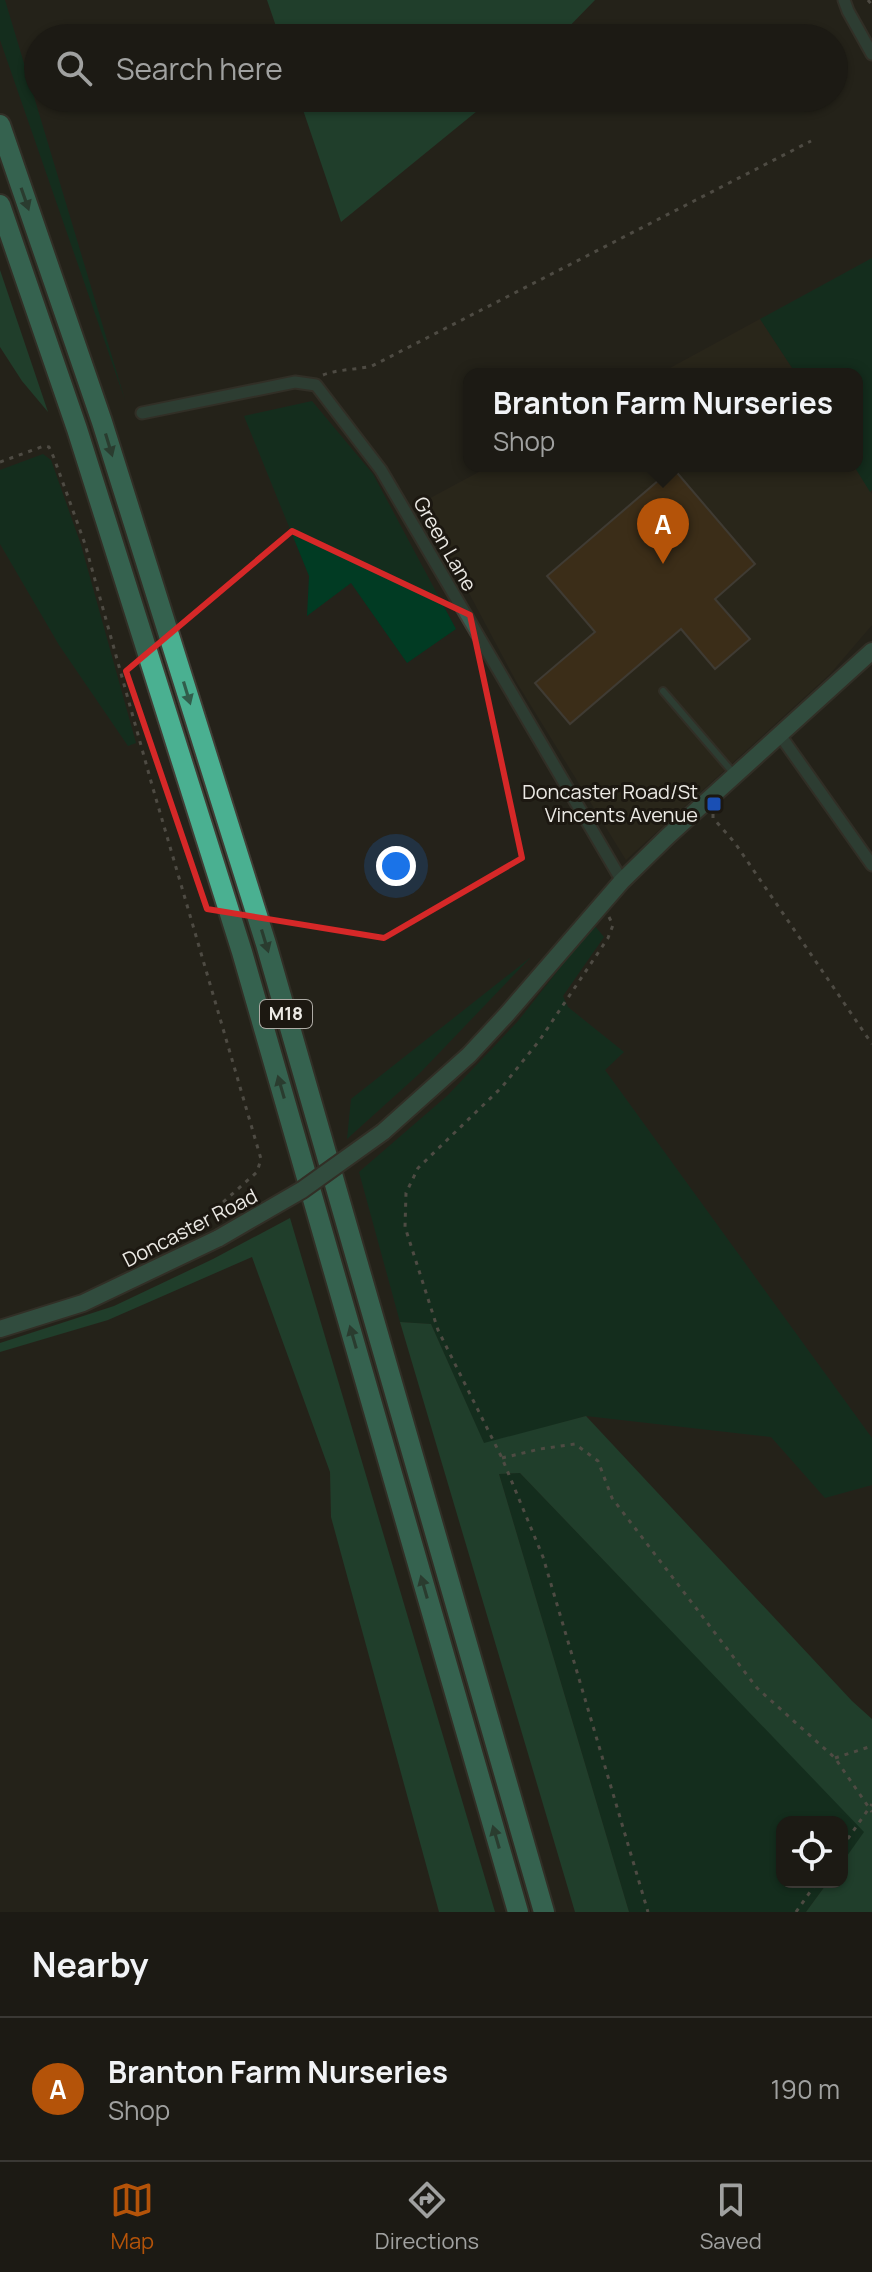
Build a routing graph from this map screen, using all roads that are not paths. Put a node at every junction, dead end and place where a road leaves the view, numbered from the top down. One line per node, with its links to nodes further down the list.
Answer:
1 (844, 0): 2 (street)
2 (872, 54)
3 (0, 125): 14 (highway, M18, one-way to 14)
4 (0, 205): 13 (highway, M18, one-way to 4)
5 (142, 413): 11 (street, Green Lane)
6 (872, 651): 8 (main road, Doncaster Road)
7 (663, 691): 9 (lane)
8 (780, 735): 9 (main road, Doncaster Road); 10 (street)
9 (735, 775): 11 (main road, Doncaster Road)
10 (872, 865)
11 (622, 881): 12 (main road, Doncaster Road, bridge)
12 (0, 1329)
13 (518, 1912)
14 (544, 1912)

